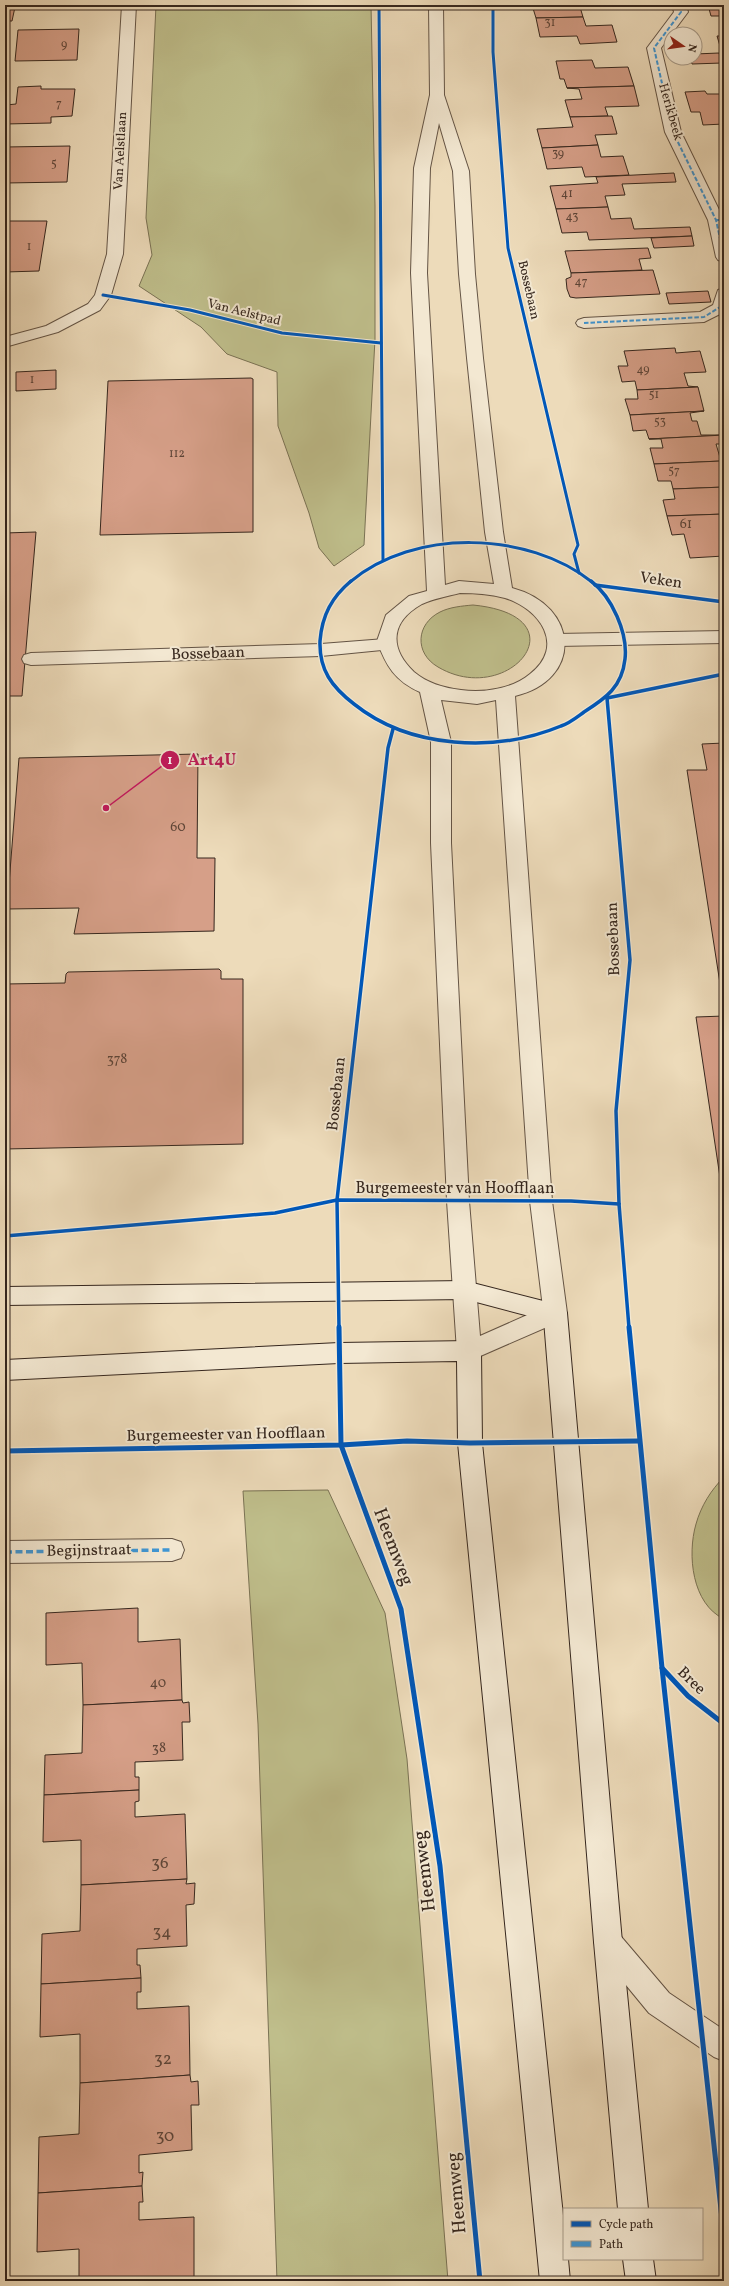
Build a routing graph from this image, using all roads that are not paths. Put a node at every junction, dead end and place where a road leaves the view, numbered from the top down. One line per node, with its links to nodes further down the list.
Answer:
1 (129, 5): 9 (street, Van Aelstlaan)
2 (436, 5): 4 (street)
3 (679, 5): 5 (street, Herikbeek)
4 (437, 95): 10 (street); 11 (street)
5 (720, 220): 6 (street, Herikbeek)
6 (724, 258)
7 (724, 293): 8 (street)
8 (584, 323)
9 (5, 342)
10 (436, 591): 11 (street); 14 (street)
11 (504, 592): 13 (street)
12 (724, 637): 13 (street)
13 (557, 640): 17 (street)
14 (386, 645): 15 (street, Bossebaan); 16 (street)
15 (31, 659)
16 (429, 690): 17 (street); 18 (street)
17 (505, 694): 20 (street)
18 (464, 1290): 19 (street); 20 (street); 21 (street)
19 (5, 1296)
20 (556, 1313): 21 (street); 25 (street)
21 (469, 1351): 22 (street); 29 (street)
22 (5, 1370)
23 (172, 1550): 24 (street, Begijnstraat)
24 (5, 1552)
25 (608, 1942): 26 (street); 27 (street)
26 (724, 2047)
27 (634, 2208)
28 (638, 2260): 30 (street)
29 (555, 2281)
30 (640, 2281)

